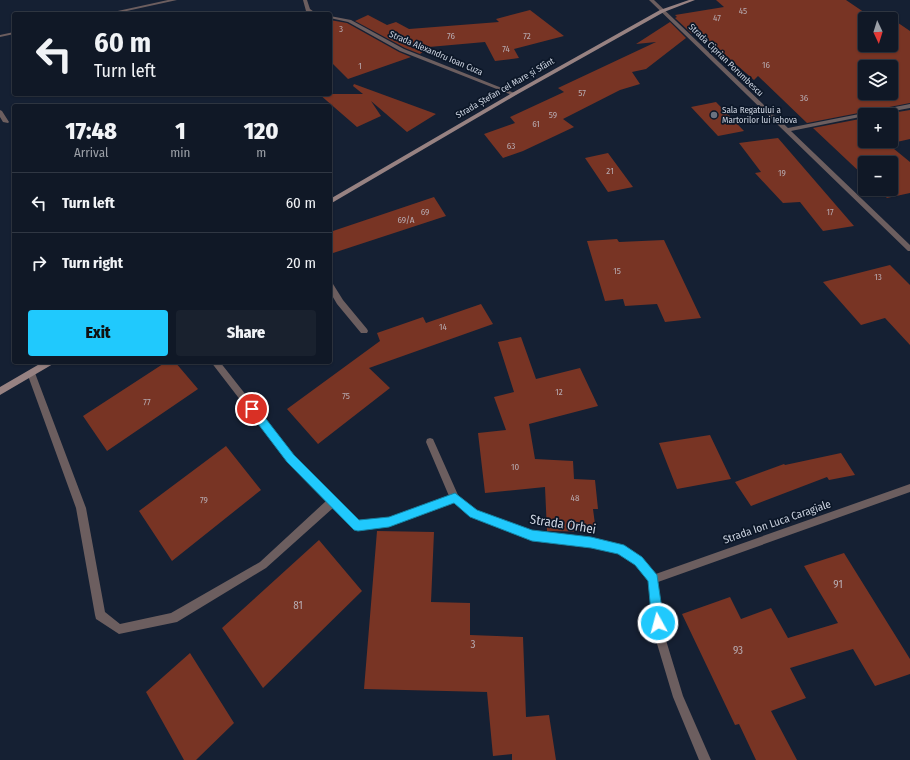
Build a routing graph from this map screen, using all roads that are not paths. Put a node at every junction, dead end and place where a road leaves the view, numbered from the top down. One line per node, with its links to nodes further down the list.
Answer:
1 (175, 0): 6 (street)
2 (305, 0): 7 (street)
3 (651, 0): 5 (street, Strada Ciprian Porumbescu)
4 (694, 0): 5 (main road, Strada Ștefan cel Mare și Sfânt)
5 (662, 11): 11 (main road, Strada Ștefan cel Mare și Sfânt); 15 (street, Strada Ciprian Porumbescu)
6 (116, 12)
7 (311, 12)
8 (332, 17): 11 (street, Strada Alexandru Ioan Cuza)
9 (12, 33): 10 (street)
10 (0, 36)
11 (514, 94): 16 (main road, Strada Ștefan cel Mare și Sfânt)
12 (910, 106): 15 (street)
13 (0, 112): 14 (street)
14 (6, 122)
15 (786, 130): 17 (street, Strada Ciprian Porumbescu)
16 (332, 201)
17 (910, 250)
18 (332, 289): 19 (street)
19 (364, 331)
20 (47, 364): 22 (main road)
21 (218, 364): 27 (street)
22 (31, 373): 23 (main road); 27 (street)
23 (0, 390)
24 (430, 442): 26 (street, Strada Orhei)
25 (910, 488): 28 (street, Strada Ion Luca Caragiale)
26 (455, 498): 27 (street); 28 (street, Strada Orhei)
27 (333, 501)
28 (653, 579): 29 (street)
29 (705, 760)

